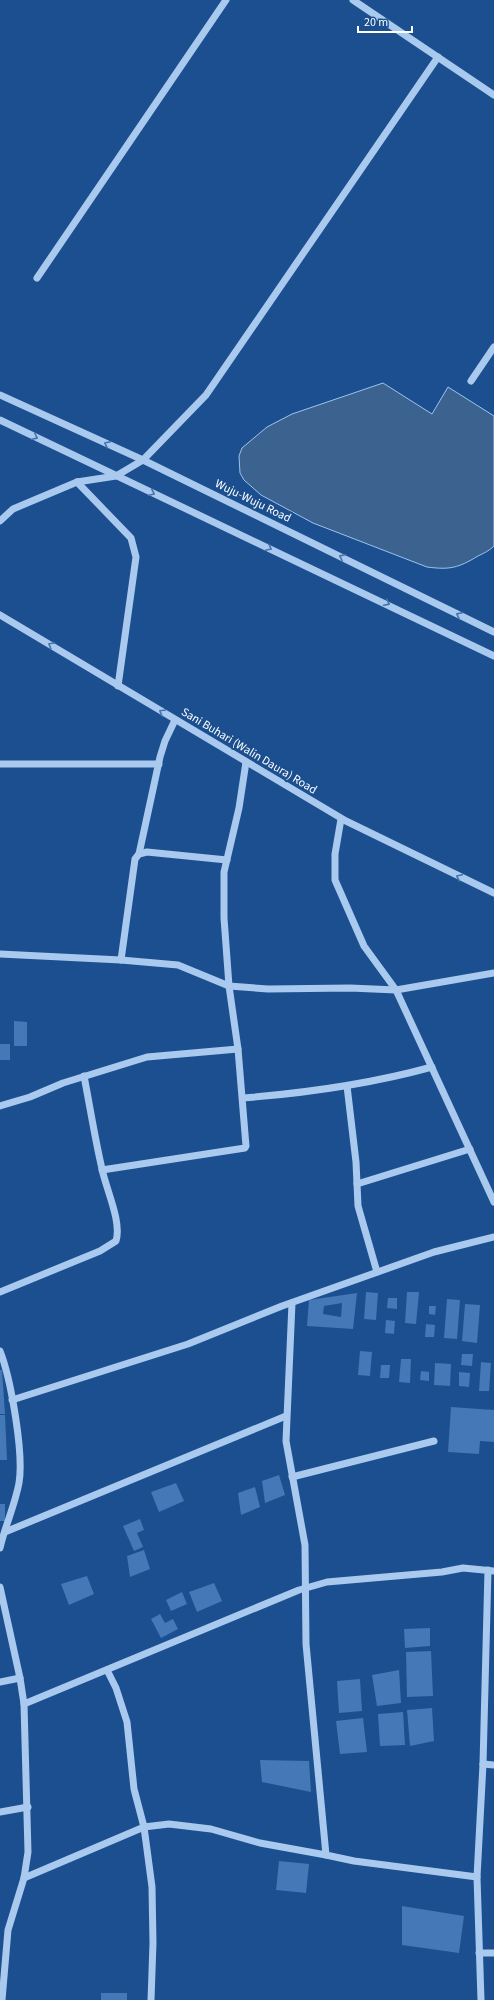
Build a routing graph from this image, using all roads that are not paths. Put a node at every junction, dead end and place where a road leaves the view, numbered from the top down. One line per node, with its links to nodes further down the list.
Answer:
1 (226, 0): 5 (street)
2 (353, 0): 3 (street)
3 (438, 57): 4 (street); 10 (street)
4 (494, 95)
5 (37, 278)
6 (494, 347): 7 (street)
7 (471, 381)
8 (0, 395): 10 (street, Wuju-Wuju Road, one-way to 8)
9 (0, 420): 11 (street, one-way to 11)
10 (143, 460): 11 (street); 15 (street, Wuju-Wuju Road, one-way to 10)
11 (116, 476): 12 (street); 16 (street, one-way to 16)
12 (77, 482): 13 (street); 17 (street)
13 (0, 521)
14 (0, 615): 17 (street, Sani Buhari (Walin Daura) Road, one-way to 14)
15 (494, 632)
16 (494, 656)
17 (118, 686): 18 (street, Sani Buhari (Walin Daura) Road, one-way to 17)
18 (175, 720): 19 (street, Sani Buhari (Walin Daura) Road); 21 (street)
19 (246, 762): 22 (street, Sani Buhari (Walin Daura) Road); 24 (street)
20 (0, 764): 21 (street)
21 (159, 764): 23 (street)
22 (342, 819): 25 (street, Sani Buhari (Walin Daura) Road, one-way to 22); 30 (street)
23 (139, 854): 24 (street); 27 (street)
24 (227, 860): 29 (street)
25 (494, 894)
26 (0, 954): 27 (street)
27 (121, 960): 29 (street)
28 (494, 973): 30 (street)
29 (229, 986): 30 (street); 31 (street)
30 (396, 990): 32 (street)
31 (238, 1049): 33 (street); 35 (street)
32 (432, 1067): 34 (street); 37 (street)
33 (84, 1076): 36 (street); 38 (street)
34 (347, 1086): 35 (street); 39 (street)
35 (242, 1098): 38 (street)
36 (0, 1106)
37 (470, 1149): 39 (street); 40 (street)
38 (102, 1170): 43 (street)
39 (357, 1184): 42 (street)
40 (494, 1202)
41 (494, 1237): 42 (street)
42 (377, 1272): 44 (street)
43 (0, 1292)
44 (292, 1303): 46 (street); 47 (street)
45 (0, 1351): 46 (street)
46 (12, 1400): 50 (street)
47 (286, 1416): 49 (street); 50 (street)
48 (434, 1441): 49 (street)
49 (292, 1477): 54 (street)
50 (5, 1532): 51 (street)
51 (0, 1548)
52 (491, 1571): 54 (street); 59 (street)
53 (0, 1587): 56 (street)
54 (305, 1589): 55 (street); 64 (street)
55 (108, 1670): 58 (street); 63 (street)
56 (20, 1678): 57 (street); 58 (street)
57 (0, 1682)
58 (24, 1704): 61 (street)
59 (483, 1764): 60 (street); 65 (street)
60 (494, 1765)
61 (28, 1807): 62 (street); 66 (street)
62 (0, 1812)
63 (144, 1827): 64 (street); 66 (street); 70 (street)
64 (326, 1854): 65 (street)
65 (477, 1877): 67 (street)
66 (24, 1878): 69 (street)
67 (479, 1953): 68 (street); 71 (street)
68 (494, 1953)
69 (2, 2000)
70 (151, 2000)
71 (481, 2000)

